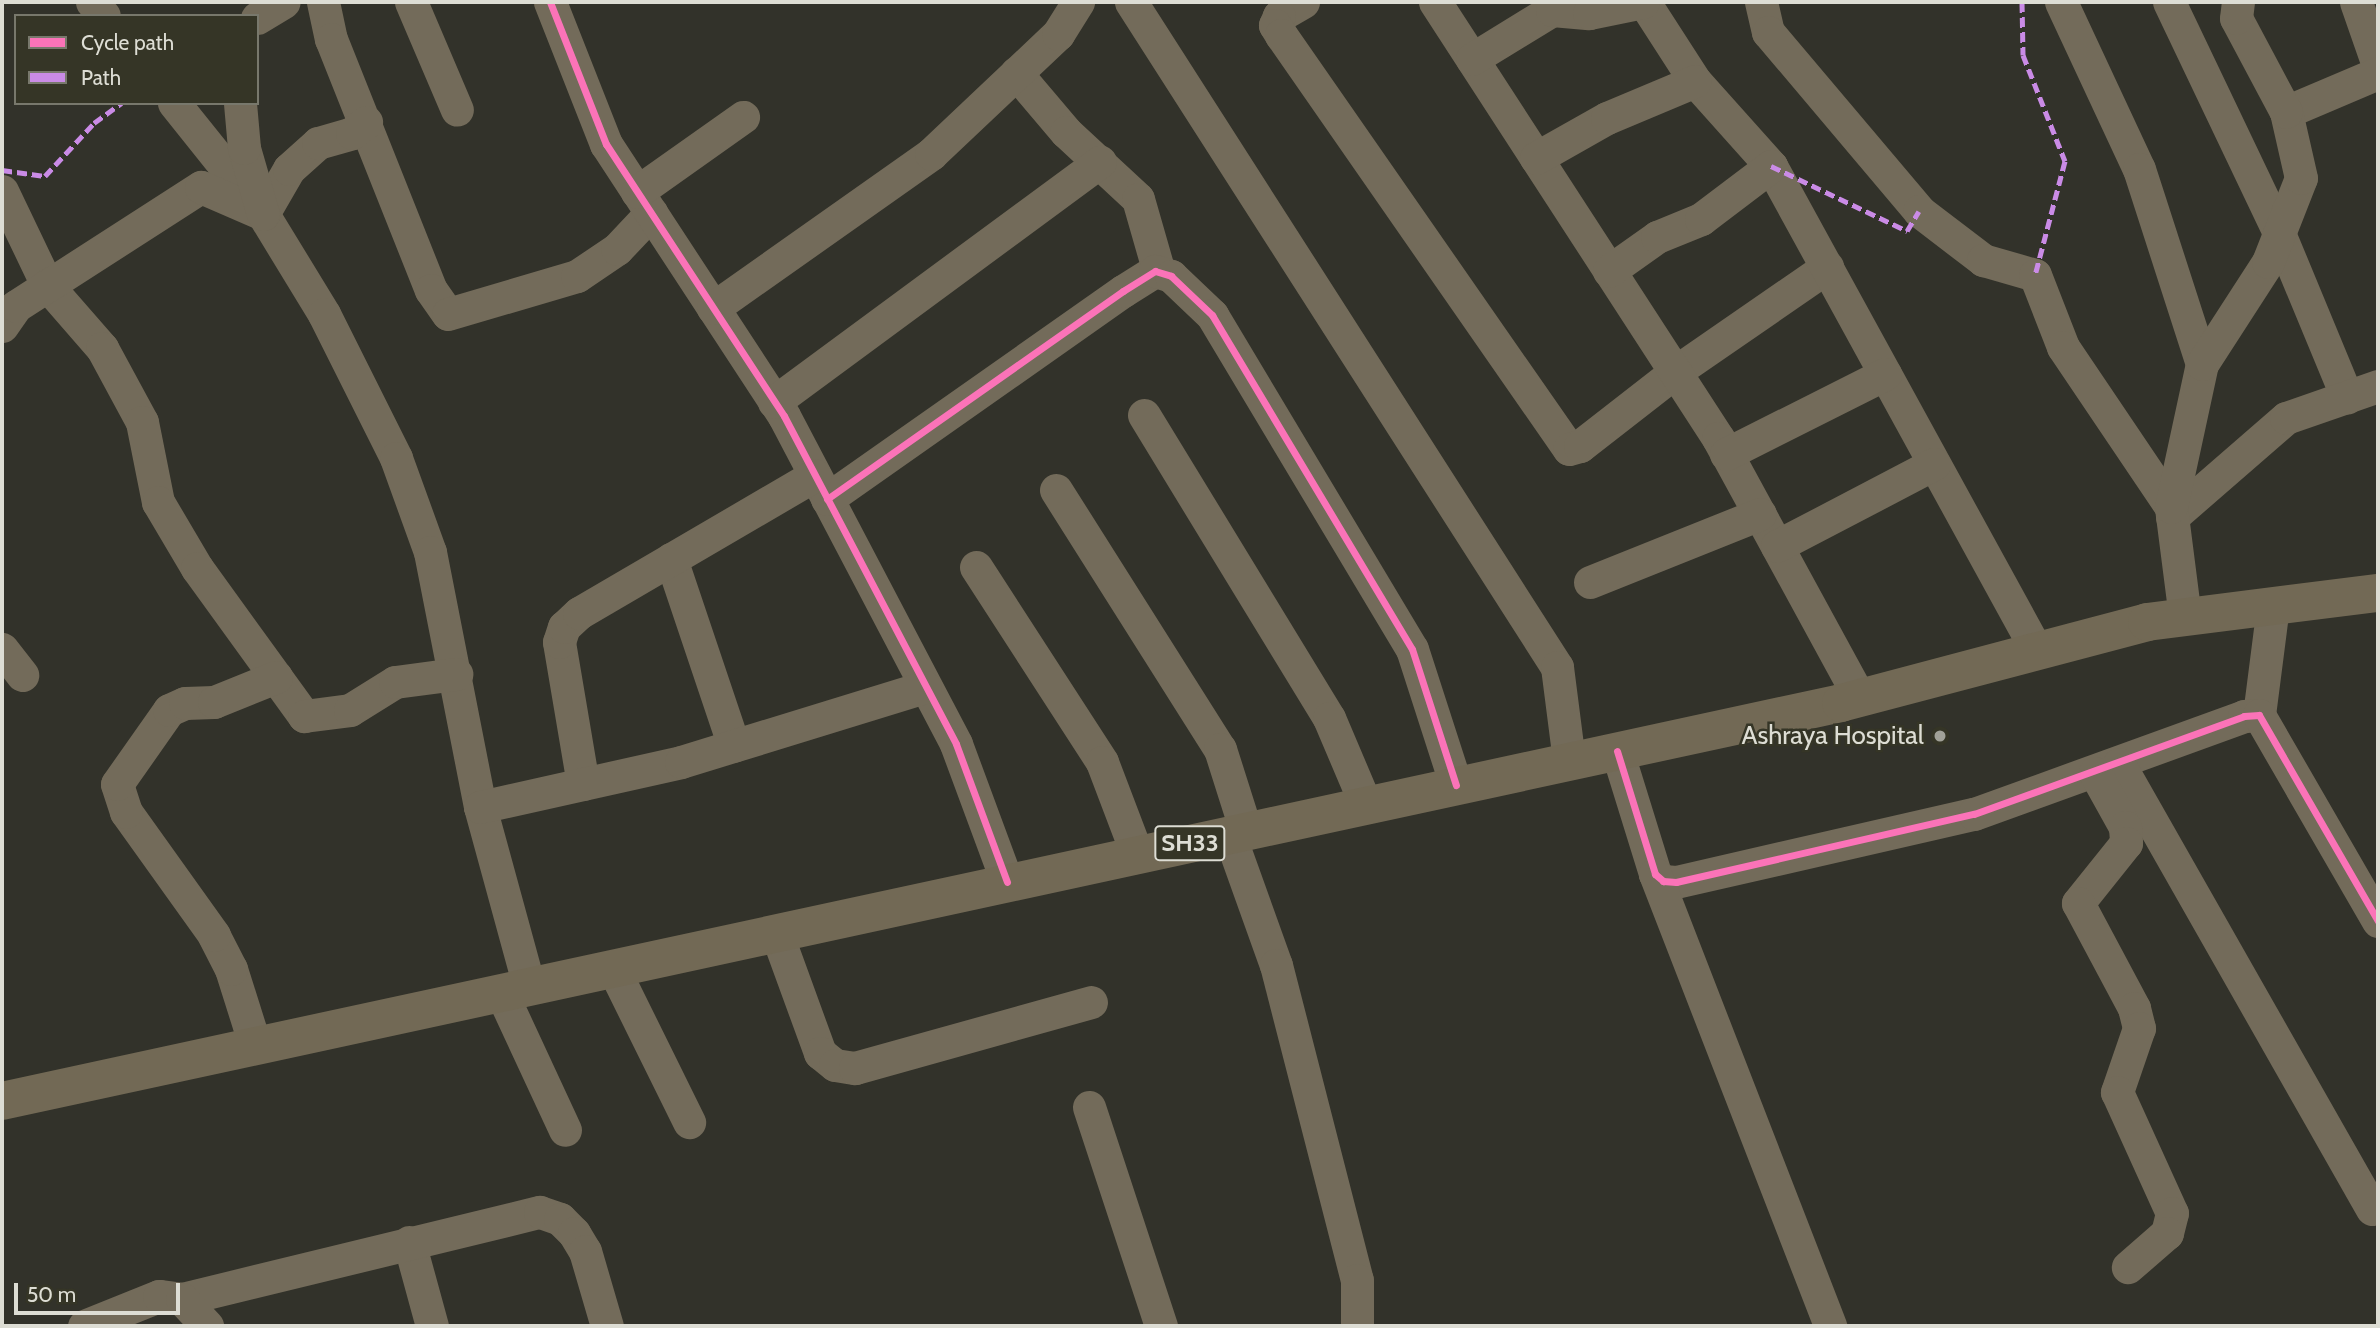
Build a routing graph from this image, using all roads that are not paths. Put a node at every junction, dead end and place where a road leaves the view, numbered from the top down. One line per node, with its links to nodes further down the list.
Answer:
1 (284, 2): 15 (street)
2 (323, 2): 26 (street)
3 (411, 2): 23 (street)
4 (550, 2): 31 (street)
5 (1078, 2): 18 (street)
6 (1131, 2): 68 (street)
7 (1303, 2): 41 (street)
8 (1435, 2): 16 (street)
9 (1643, 2): 16 (street); 20 (street)
10 (1761, 2): 51 (street)
11 (2061, 2): 40 (street)
12 (2169, 2): 33 (street)
13 (2238, 2): 24 (street)
14 (2356, 2): 17 (street)
15 (259, 17)
16 (1472, 59): 27 (street)
17 (2378, 65)
18 (1016, 73): 28 (street); 38 (street)
19 (2378, 74): 24 (street)
20 (1695, 81): 27 (street); 29 (street)
21 (176, 105): 32 (street)
22 (240, 105): 32 (street)
23 (457, 110)
24 (2286, 112): 33 (street)
25 (743, 117): 31 (street)
26 (366, 122): 31 (street); 32 (street)
27 (1536, 158): 35 (street)
28 (1100, 162): 36 (street); 45 (street)
29 (1771, 166): 34 (street); 35 (street)
30 (2, 191): 37 (street)
31 (644, 202): 38 (street)
32 (263, 214): 37 (street); 61 (street)
33 (2279, 233): 40 (street); 44 (street)
34 (1827, 267): 41 (street); 42 (street)
35 (1609, 271): 41 (street)
36 (1159, 272): 49 (street); 71 (street)
37 (47, 285): 39 (street); 62 (street)
38 (713, 308): 45 (street)
39 (2, 326)
40 (2202, 364): 51 (street)
41 (1675, 372): 47 (street)
42 (1885, 374): 47 (street); 48 (street)
43 (2378, 386): 44 (street)
44 (2347, 397): 51 (street)
45 (774, 402): 49 (street)
46 (1144, 415): 72 (street)
47 (1727, 454): 52 (street)
48 (1934, 464): 53 (street); 60 (street)
49 (821, 487): 54 (street); 63 (street)
50 (1056, 491): 74 (street)
51 (2171, 512): 59 (street)
52 (1760, 514): 53 (street); 56 (street)
53 (1777, 546): 64 (street)
54 (671, 559): 66 (street); 70 (street)
55 (976, 567): 75 (street)
56 (1590, 582)
57 (2378, 593): 58 (main road, SH33)
58 (2273, 606): 59 (main road, SH33); 65 (street)
59 (2185, 617): 60 (main road, SH33)
60 (2037, 651): 64 (main road, SH33)
61 (456, 674): 62 (street); 73 (street)
62 (276, 677): 84 (street)
63 (926, 687): 66 (street); 78 (street)
64 (1860, 698): 67 (main road, SH33)
65 (2259, 715): 69 (street); 76 (street)
66 (734, 746): 70 (street)
67 (1617, 751): 68 (main road, SH33); 77 (street)
68 (1569, 761): 71 (main road, SH33)
69 (2107, 769): 77 (street); 89 (street); 91 (street)
70 (583, 784): 73 (street)
71 (1456, 785): 72 (main road, SH33)
72 (1366, 805): 74 (main road, SH33)
73 (481, 807): 82 (street)
74 (1238, 833): 75 (main road, SH33); 98 (street)
75 (1137, 854): 78 (main road, SH33)
76 (2366, 871): 79 (street)
77 (1655, 874): 99 (street)
78 (1007, 883): 80 (main road, SH33)
79 (2378, 920)
80 (776, 932): 81 (main road, SH33); 83 (street)
81 (613, 968): 82 (main road, SH33); 87 (street)
82 (515, 989): 84 (main road, SH33); 88 (street)
83 (1091, 1002)
84 (255, 1045): 85 (main road, SH33)
85 (2, 1101)
86 (1089, 1107): 97 (street)
87 (689, 1122)
88 (565, 1130)
89 (2372, 1209)
90 (409, 1242): 92 (street); 95 (street); 96 (street)
91 (2128, 1267)
92 (182, 1298): 93 (street); 94 (street)
93 (84, 1326)
94 (207, 1326)
95 (432, 1326)
96 (607, 1326)
97 (1161, 1326)
98 (1357, 1326)
99 (1830, 1326)

